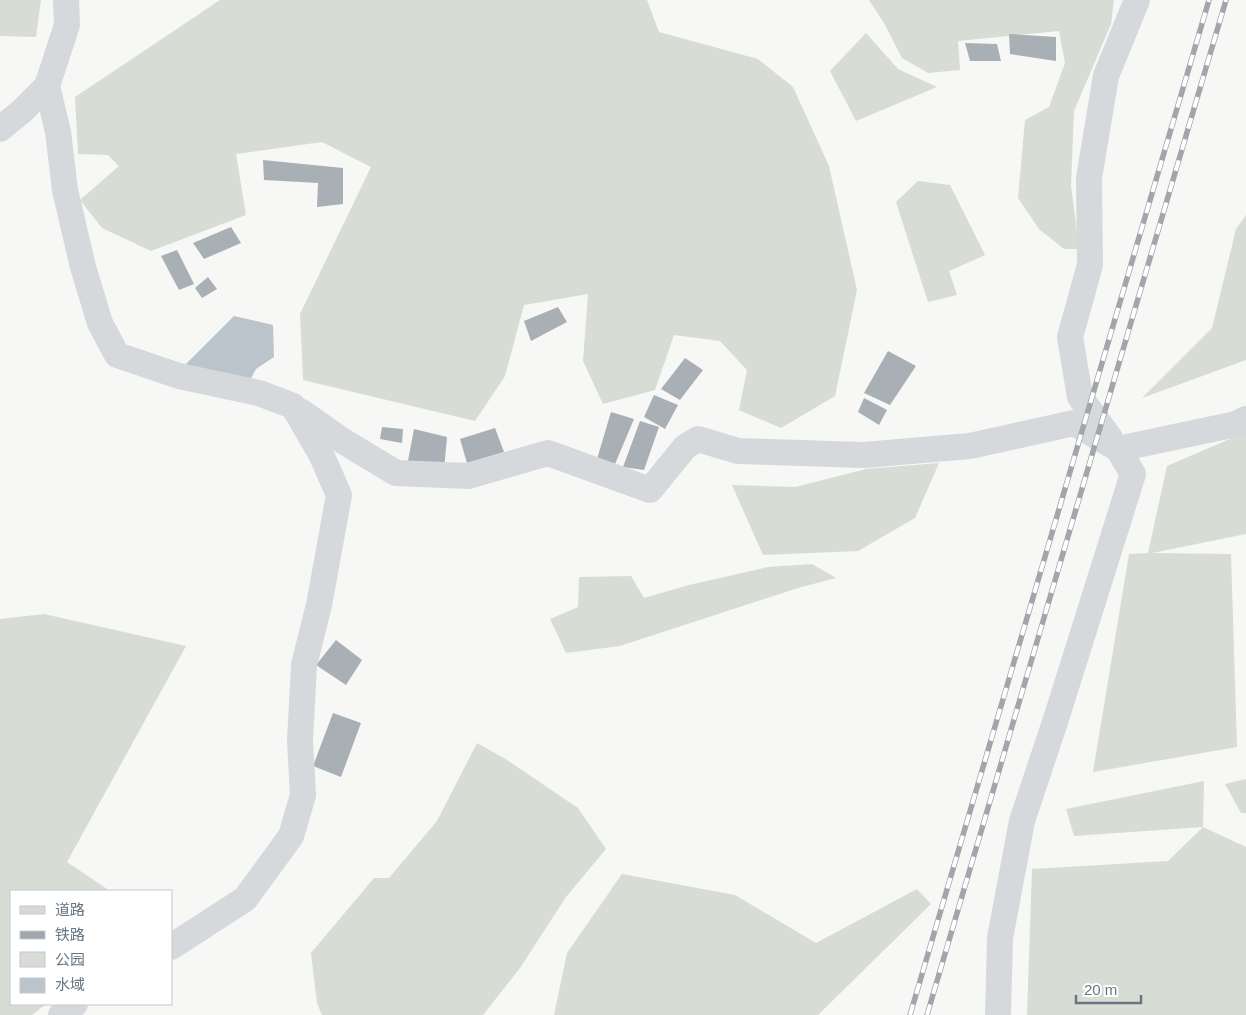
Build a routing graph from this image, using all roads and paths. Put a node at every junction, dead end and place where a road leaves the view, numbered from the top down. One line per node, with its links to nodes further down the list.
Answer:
1 (66, 0): 3 (street)
2 (1137, 0): 7 (street)
3 (47, 86): 4 (street); 5 (street)
4 (0, 129)
5 (293, 406): 7 (street); 8 (street)
6 (1246, 419): 7 (street)
7 (1118, 449): 11 (street)
8 (172, 946)
9 (74, 1005): 10 (street)
10 (61, 1015)
11 (998, 1015)

